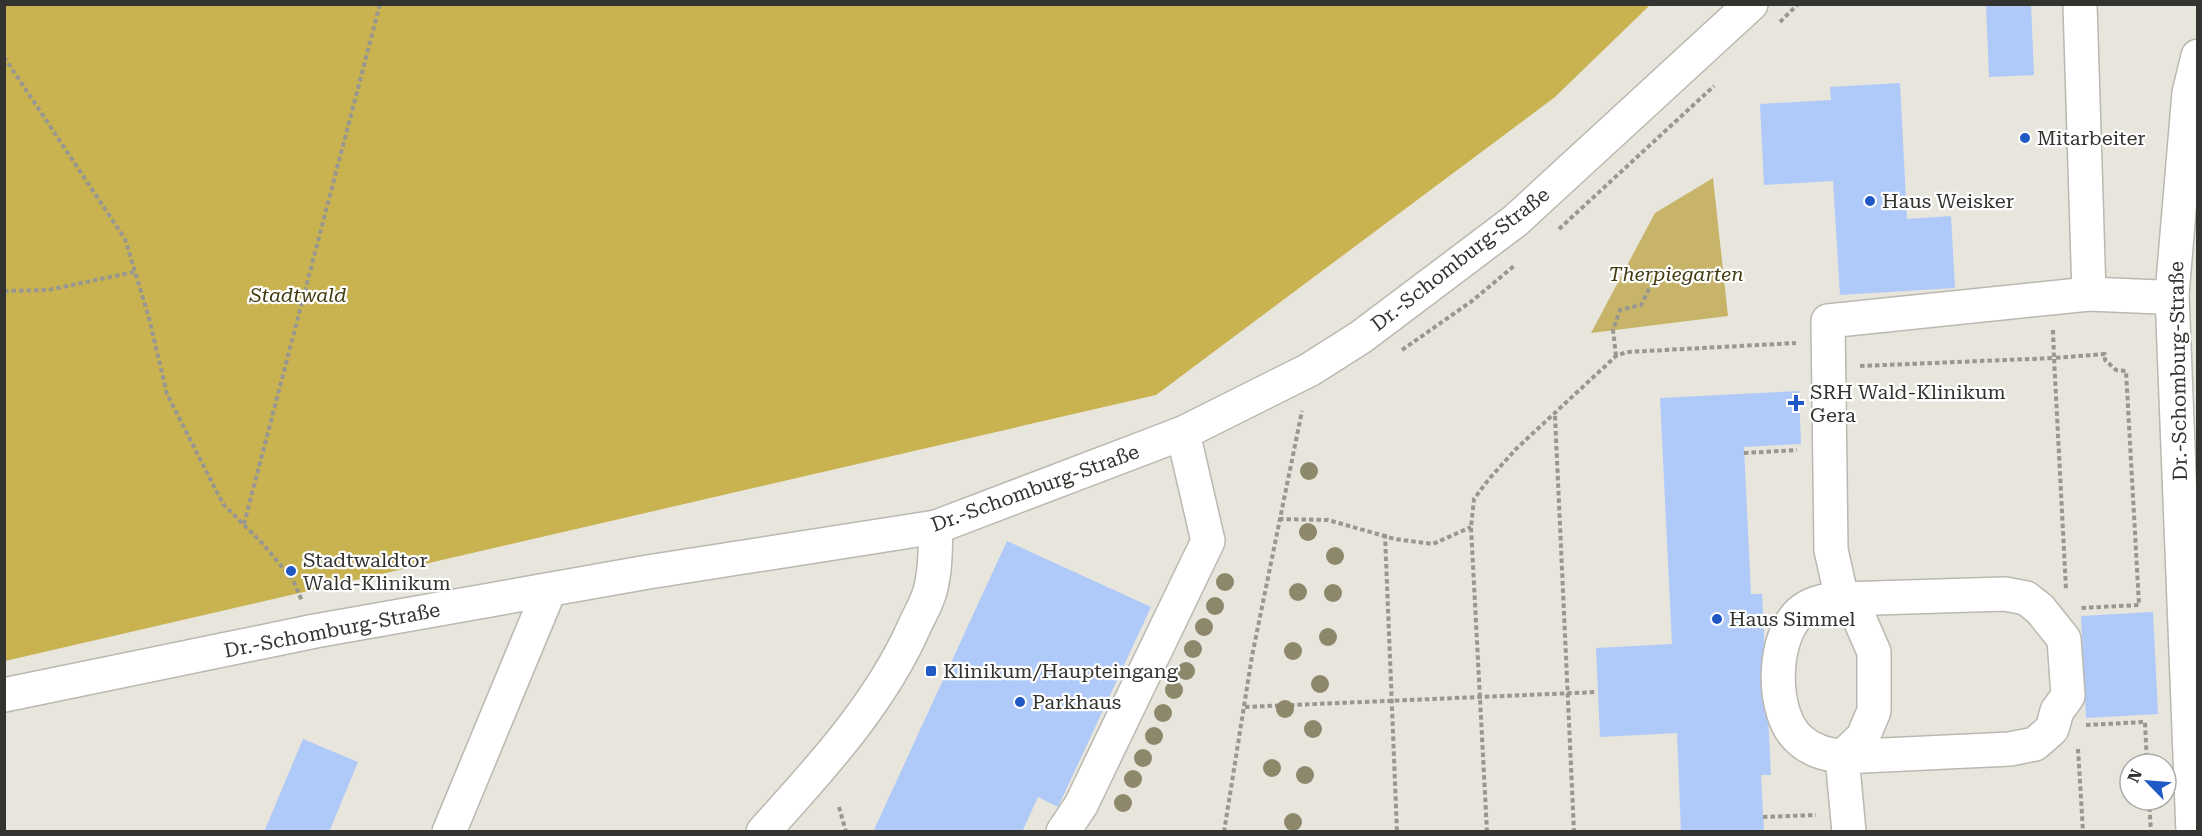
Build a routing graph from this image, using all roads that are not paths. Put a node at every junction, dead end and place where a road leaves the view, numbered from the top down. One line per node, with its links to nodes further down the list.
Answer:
1 (1751, 4): 6 (street, Dr.-Schomburg-Straße)
2 (2080, 4): 4 (street)
3 (2198, 56): 5 (street, Dr.-Schomburg-Straße)
4 (2089, 294): 5 (street); 9 (street)
5 (2172, 294): 16 (street, Dr.-Schomburg-Straße)
6 (1183, 433): 7 (street, Dr.-Schomburg-Straße); 15 (street)
7 (936, 527): 8 (street, Dr.-Schomburg-Straße); 14 (street)
8 (549, 591): 10 (street, Dr.-Schomburg-Straße); 13 (street)
9 (1842, 599): 11 (street); 11 (street); 11 (street)
10 (4, 695)
11 (1842, 757): 12 (street)
12 (1848, 823)
13 (449, 831)
14 (763, 831)
15 (1063, 831)
16 (2193, 831)

